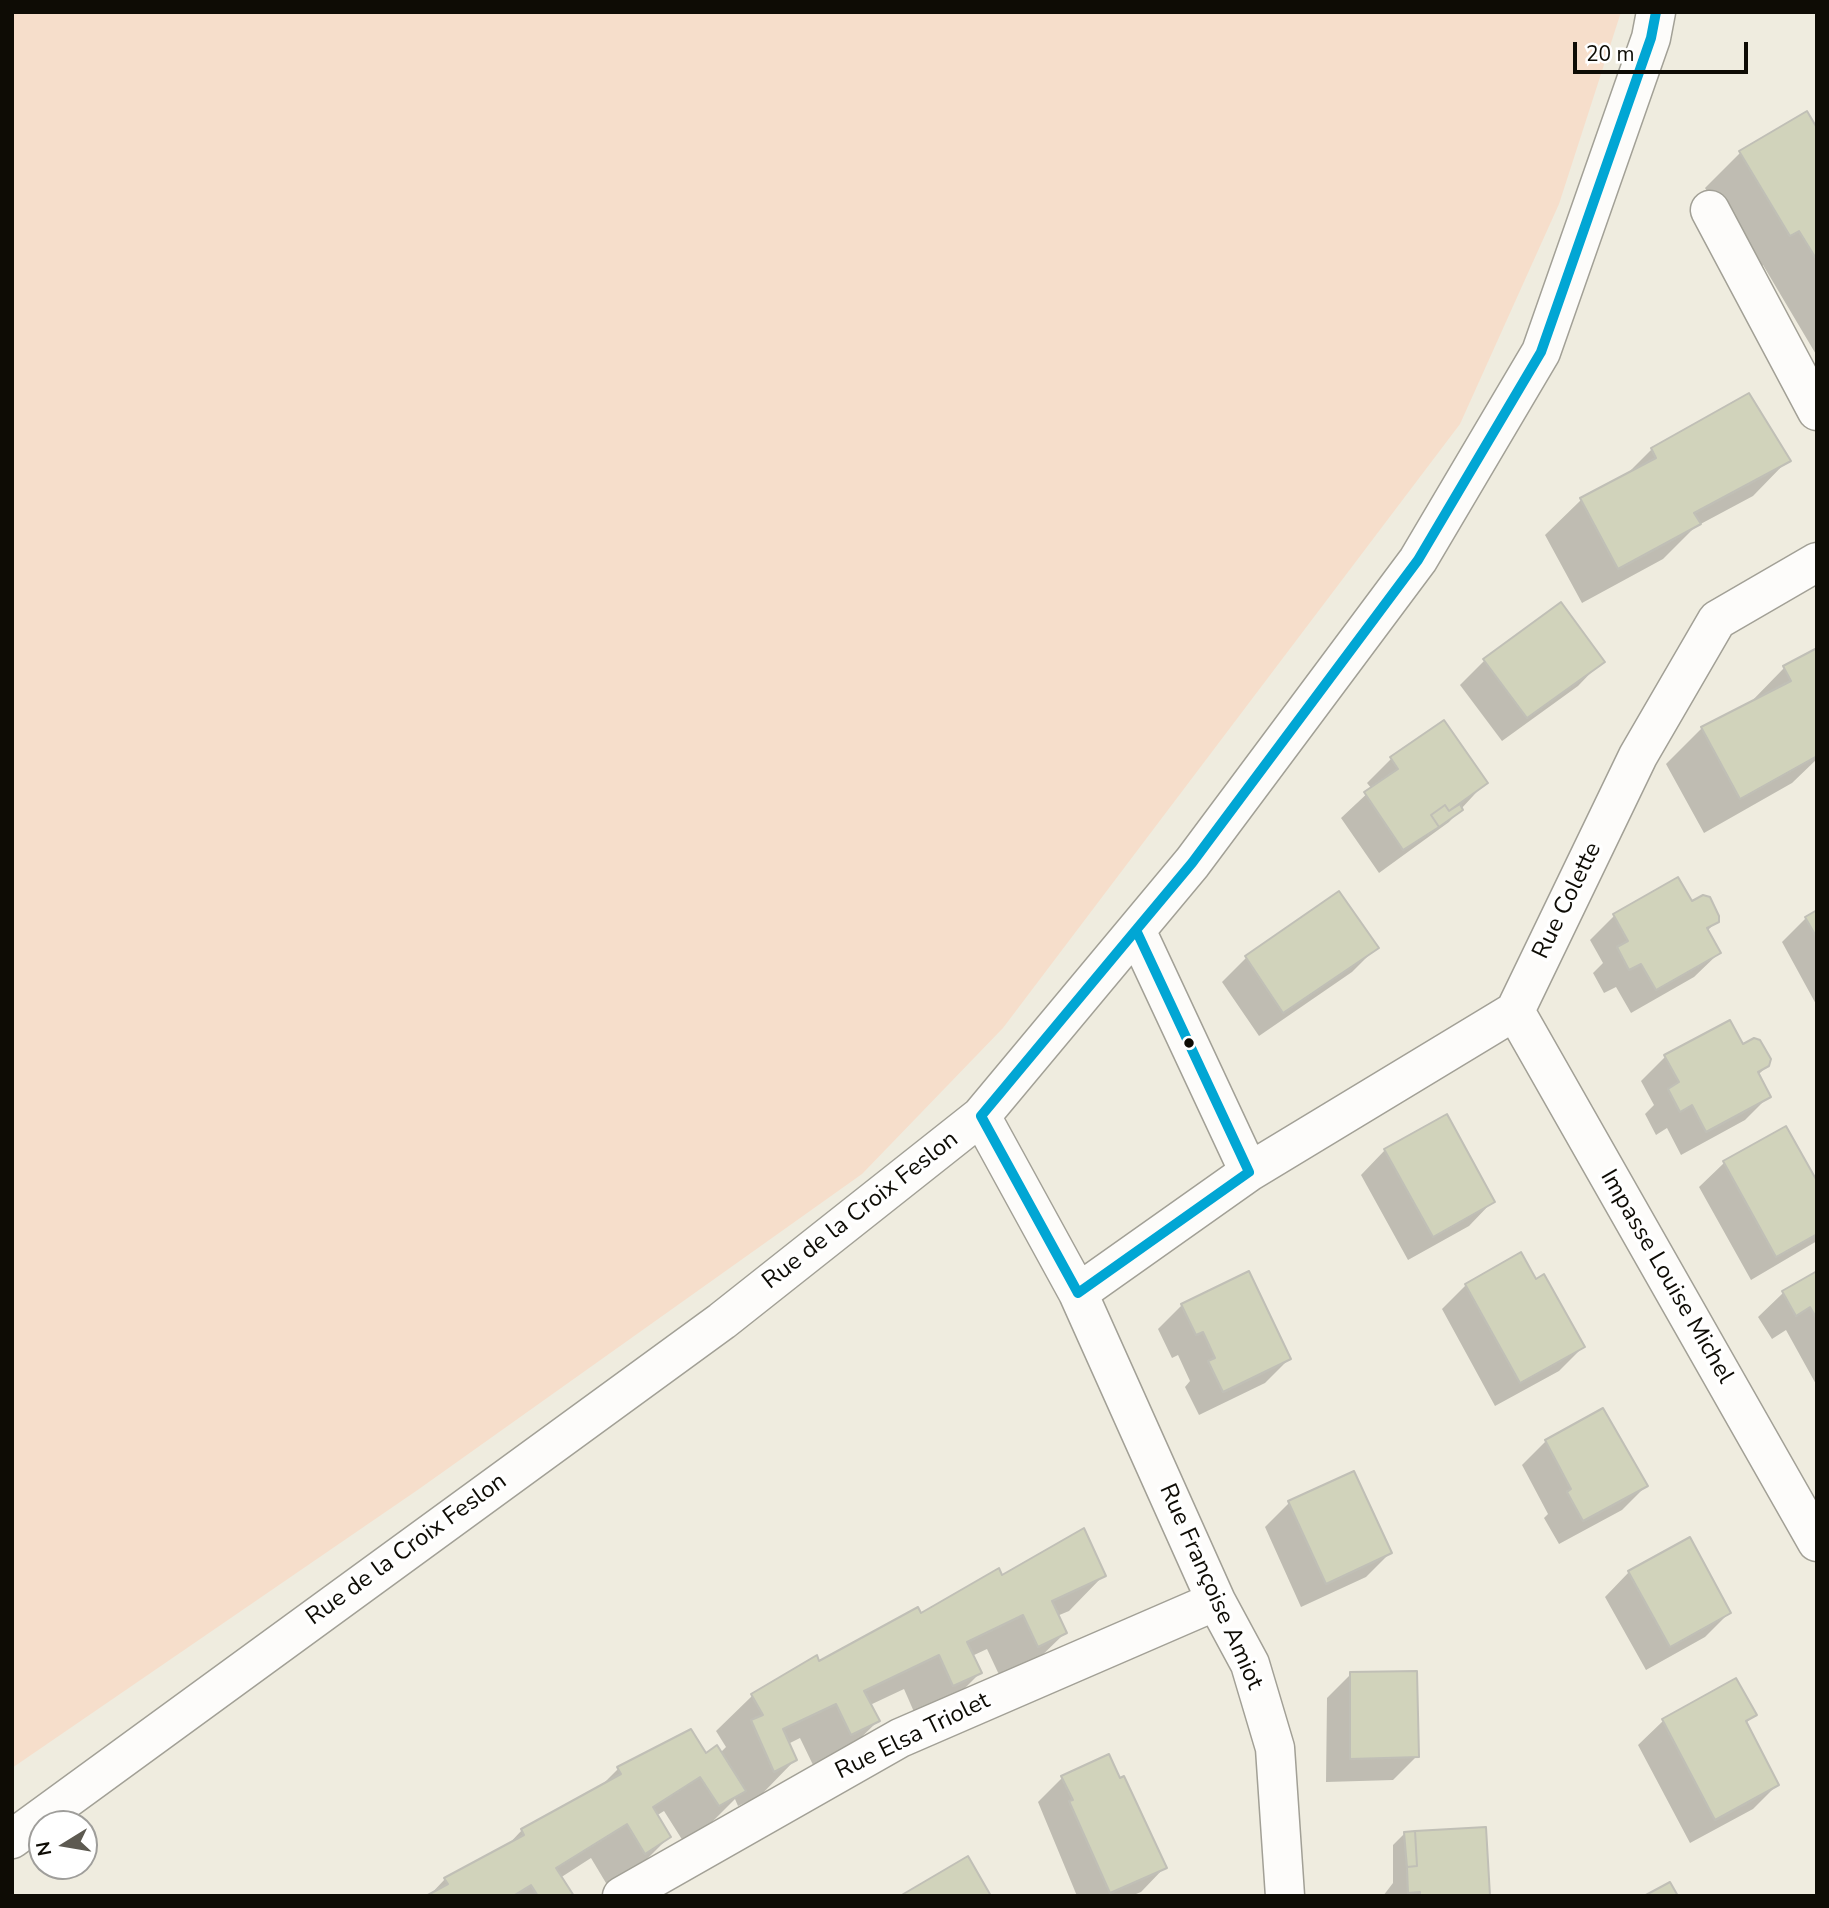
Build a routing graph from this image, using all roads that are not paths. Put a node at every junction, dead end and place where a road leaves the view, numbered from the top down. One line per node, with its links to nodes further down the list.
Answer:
1 (1657, 21): 5 (street, Rue de la Croix Feslon)
2 (1710, 210): 3 (street)
3 (1817, 411)
4 (1817, 562): 6 (street, Rue Colette)
5 (1136, 930): 7 (street, Rue de la Croix Feslon); 8 (street)
6 (1515, 1012): 8 (street); 10 (street, Impasse Louise Michel)
7 (981, 1116): 9 (street, Rue Françoise Amiot); 12 (street, Rue de la Croix Feslon)
8 (1249, 1172): 9 (street)
9 (1078, 1293): 11 (street, Rue Françoise Amiot)
10 (1817, 1542)
11 (1216, 1601): 13 (street, Rue Elsa Triolet); 14 (street, Rue Françoise Amiot)
12 (12, 1839)
13 (622, 1896)
14 (1285, 1896)

